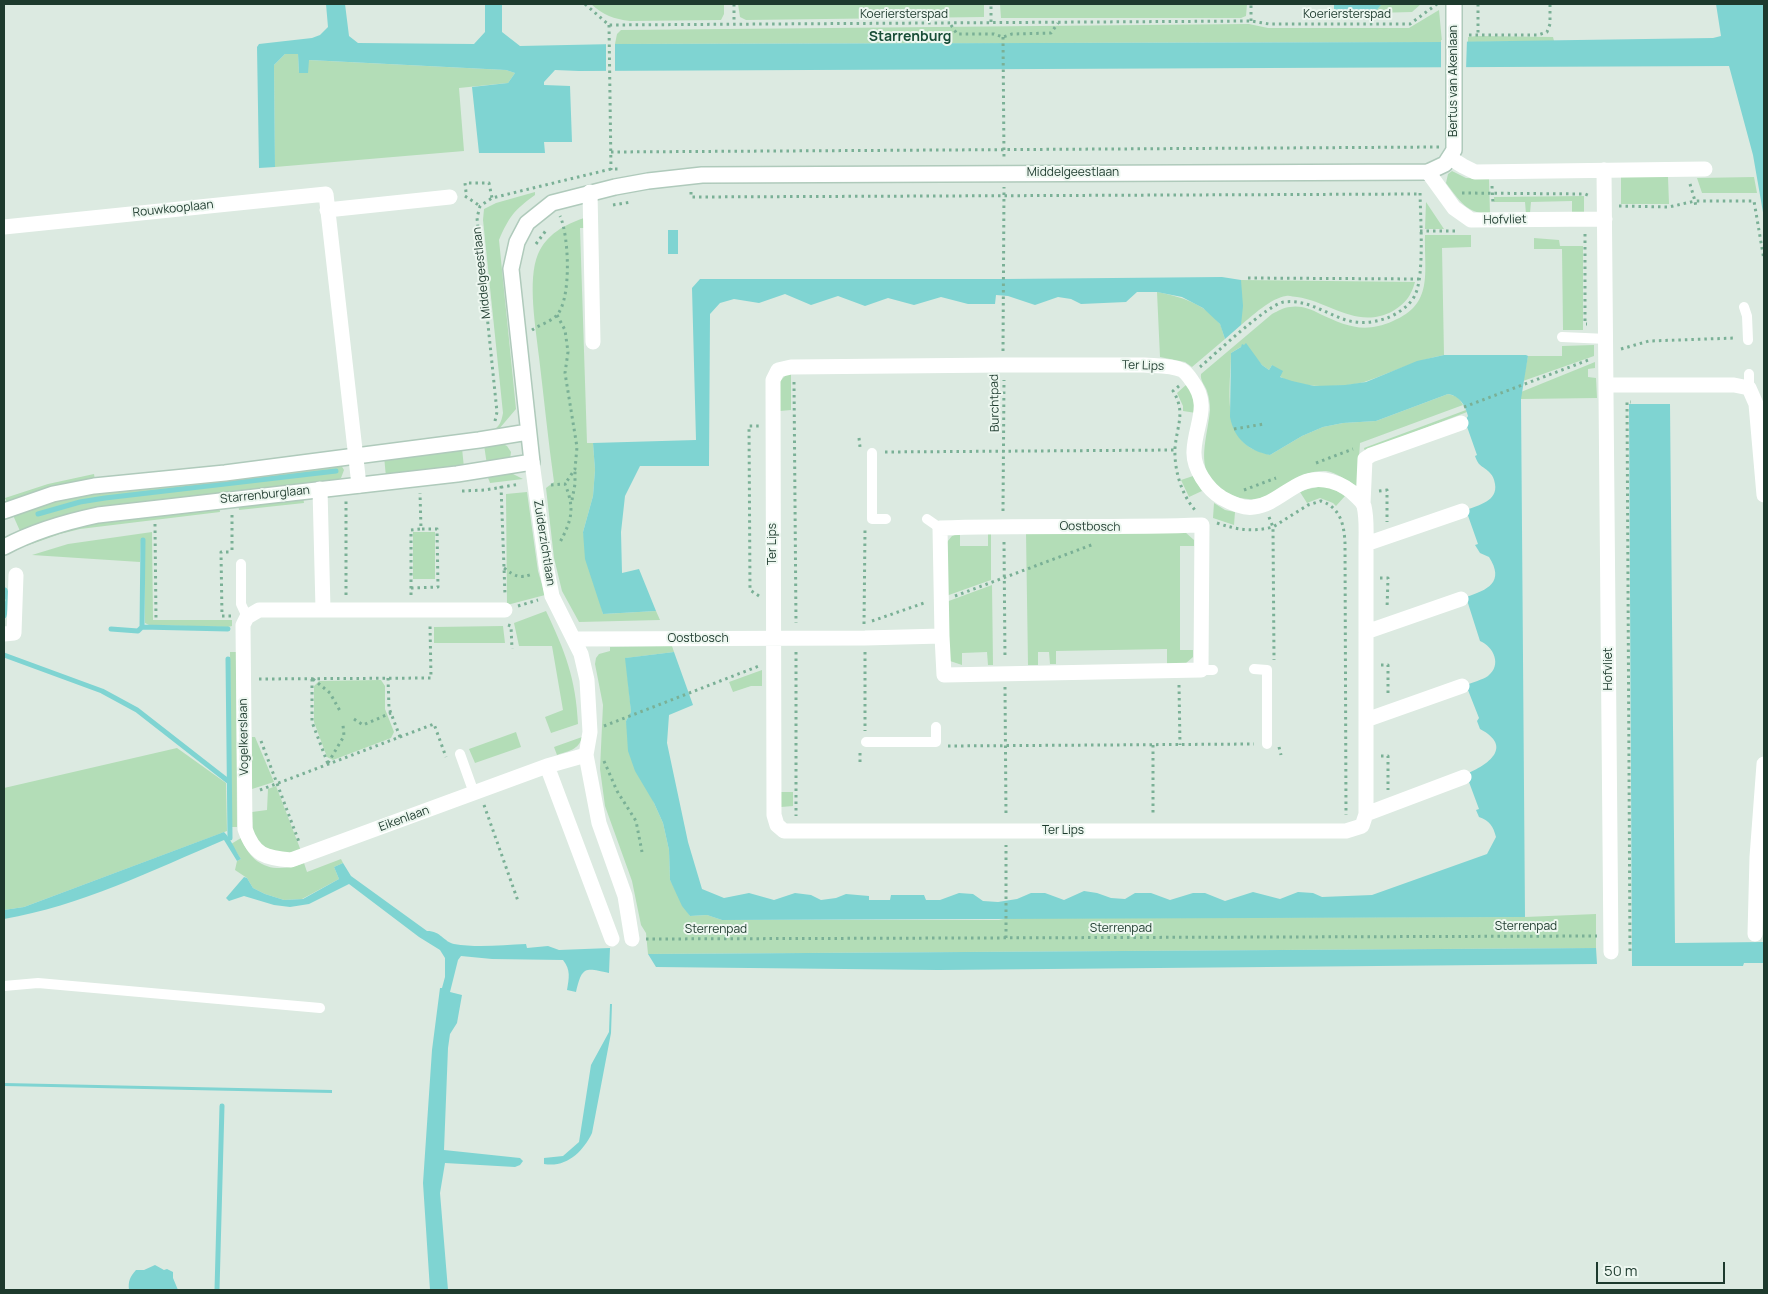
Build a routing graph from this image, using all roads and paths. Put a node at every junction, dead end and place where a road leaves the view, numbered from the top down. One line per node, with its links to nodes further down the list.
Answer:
1 (585, 4): 14 (path)
2 (734, 4): 12 (path)
3 (991, 4): 10 (path)
4 (1251, 4): 9 (path)
5 (1437, 4): 9 (path, Koeriersterspad)
6 (1454, 4): 20 (street, Bertus van Akenlaan)
7 (1478, 4): 16 (path)
8 (1550, 4): 16 (path)
9 (1251, 21): 11 (path, Koeriersterspad)
10 (991, 22): 11 (path, Koeriersterspad); 13 (path, Koeriersterspad)
11 (1058, 22): 17 (path)
12 (734, 23): 13 (path, Koeriersterspad); 14 (path, Koeriersterspad)
13 (950, 24): 17 (path)
14 (609, 25): 19 (path)
15 (1470, 35): 16 (path)
16 (1478, 35)
17 (1003, 37): 18 (path)
18 (1002, 69)
19 (611, 152): 20 (path); 21 (path)
20 (1452, 152): 26 (street); 27 (street)
21 (611, 169): 22 (path); 34 (path)
22 (620, 169)
23 (1685, 169): 24 (street); 25 (street); 37 (path)
24 (1705, 169)
25 (1604, 170): 26 (street); 39 (street, Hofvliet)
26 (1492, 171): 30 (path)
27 (1424, 173): 28 (street, Middelgeestlaan); 31 (path); 36 (street, Hofvliet)
28 (691, 176): 29 (street, Middelgeestlaan); 31 (path)
29 (590, 192): 38 (street, Middelgeestlaan); 41 (street)
30 (1492, 193): 36 (path); 39 (path); 47 (path)
31 (1420, 194): 49 (path)
32 (466, 196): 34 (path)
33 (450, 197): 42 (street)
34 (492, 198): 68 (path, Middelgeestlaan)
35 (638, 200): 41 (path)
36 (1448, 200): 46 (street, Hofvliet)
37 (1695, 201): 39 (path); 40 (path); 51 (path)
38 (552, 202): 43 (path); 72 (street, Middelgeestlaan)
39 (1605, 202): 45 (street, Hofvliet)
40 (1696, 208)
41 (590, 209): 43 (path); 61 (street)
42 (327, 210): 48 (street, Rouwkooplaan); 79 (street, Rouwkooplaan)
43 (562, 218): 50 (path); 56 (path)
44 (1585, 219): 45 (street, Hofvliet); 47 (street, Hofvliet); 59 (path)
45 (1605, 219): 59 (street, Hofvliet)
46 (1470, 220): 47 (street, Hofvliet); 49 (path)
47 (1493, 220)
48 (4, 227)
49 (1420, 232): 53 (path)
50 (533, 248)
51 (1764, 260)
52 (1248, 278): 53 (path)
53 (1419, 278): 64 (path)
54 (1004, 279): 62 (path, Burchtpad)
55 (1744, 307): 60 (lane)
56 (557, 315): 57 (path); 82 (path)
57 (528, 322)
58 (1562, 337): 59 (lane)
59 (1607, 339): 60 (path); 65 (street, Hofvliet); 67 (path)
60 (1748, 339)
61 (593, 342)
62 (1003, 365): 63 (street, Ter Lips); 64 (street, Ter Lips); 76 (path, Burchtpad)
63 (794, 367): 70 (street, Ter Lips); 141 (path)
64 (1190, 378): 75 (path); 77 (street)
65 (1607, 385): 91 (street); 195 (street, Hofvliet)
66 (1636, 402): 199 (path)
67 (1462, 415): 92 (street)
68 (492, 424)
69 (1264, 424): 71 (path)
70 (772, 426): 125 (street, Ter Lips); 125 (path)
71 (1234, 429)
72 (528, 432): 79 (street); 80 (street, Zuiderzichtlaan)
73 (859, 438): 78 (path)
74 (1361, 446): 81 (path)
75 (1175, 450): 76 (path); 77 (path); 97 (path)
76 (1004, 451): 78 (path); 106 (path, Burchtpad)
77 (1194, 452): 93 (street)
78 (872, 453): 102 (lane)
79 (355, 456): 86 (street, Rouwkooplaan); 98 (street)
80 (532, 462): 84 (street, Starrenburglaan); 88 (street, Zuiderzichtlaan)
81 (1315, 464)
82 (575, 469): 85 (path); 94 (path)
83 (1278, 477): 93 (path)
84 (420, 478): 86 (street, Starrenburglaan); 109 (path)
85 (565, 484): 88 (path); 94 (path)
86 (359, 485): 89 (street, Starrenburglaan)
87 (501, 486): 88 (path); 90 (path); 117 (path)
88 (535, 486): 116 (street, Zuiderzichtlaan)
89 (320, 489): 113 (street, Starrenburglaan); 126 (street)
90 (485, 490)
91 (1764, 495)
92 (1363, 497): 96 (street); 110 (path); 112 (street)
93 (1222, 498): 96 (street); 97 (path)
94 (572, 500): 116 (path)
95 (346, 501): 127 (path)
96 (1263, 506): 107 (path)
97 (1193, 509): 100 (path)
98 (4, 511)
99 (1462, 511): 110 (street)
100 (1198, 513)
101 (232, 514): 114 (path)
102 (886, 519)
103 (927, 519): 108 (lane)
104 (155, 522): 131 (path)
105 (1214, 522): 107 (path)
106 (1003, 526): 108 (street, Oostbosch); 119 (path, Burchtpad); 149 (street, Oostbosch)
107 (1274, 526): 148 (path); 189 (path)
108 (940, 528): 124 (street, Oostbosch)
109 (421, 529): 121 (path); 121 (path)
110 (1387, 538): 112 (street)
111 (1101, 541): 119 (path)
112 (1366, 544): 120 (street)
113 (4, 548)
114 (240, 552)
115 (241, 564): 130 (lane, Vogelkerslaan)
116 (546, 565): 117 (path); 122 (street, Zuiderzichtlaan)
117 (504, 568): 129 (path)
118 (16, 575): 138 (street)
119 (1005, 578): 124 (path); 150 (path, Burchtpad)
120 (1366, 578): 136 (path); 137 (street)
121 (411, 588): 128 (path)
122 (552, 596): 129 (path); 142 (street, Zuiderzichtlaan)
123 (1461, 599): 136 (street)
124 (941, 601): 132 (path); 139 (street, Oostbosch)
125 (774, 606): 140 (street, Ter Lips)
126 (323, 609): 127 (street); 130 (street)
127 (346, 610): 128 (street)
128 (410, 610): 129 (street)
129 (505, 610): 143 (path)
130 (248, 617): 183 (street, Vogelkerslaan)
131 (156, 619)
132 (864, 624)
133 (421, 625): 134 (path)
134 (430, 625): 135 (path); 151 (path)
135 (440, 625)
136 (1388, 625): 137 (street)
137 (1366, 632): 145 (street)
138 (4, 634)
139 (942, 636): 141 (street, Oostbosch); 150 (street, Oostbosch)
140 (774, 638): 141 (street, Oostbosch); 142 (street, Oostbosch); 144 (street, Ter Lips)
141 (796, 638): 186 (path)
142 (574, 639): 163 (street, Zuiderzichtlaan)
143 (512, 648)
144 (774, 663): 163 (path); 186 (street, Ter Lips)
145 (1366, 665): 158 (path); 160 (street)
146 (1254, 669): 148 (lane)
147 (258, 670): 152 (path)
148 (1267, 670): 168 (lane)
149 (1179, 671): 150 (street, Oostbosch); 170 (path)
150 (1005, 674): 171 (path, Burchtpad)
151 (388, 678): 153 (path); 157 (path)
152 (259, 679): 153 (path); 155 (path)
153 (312, 679): 156 (path); 177 (path)
154 (1462, 686): 158 (street)
155 (259, 688)
156 (340, 711)
157 (391, 713): 159 (path); 165 (path)
158 (1388, 713): 160 (street)
159 (354, 719)
160 (1366, 720): 175 (street)
161 (343, 725): 177 (path)
162 (936, 727): 167 (lane)
163 (590, 732): 174 (street, Zuiderzichtlaan)
164 (259, 734): 181 (path)
165 (400, 737): 176 (path); 177 (path)
166 (866, 742): 167 (lane)
167 (936, 742): 171 (path)
168 (1267, 744): 170 (path); 173 (path)
169 (1152, 745): 170 (path); 171 (path); 188 (path)
170 (1180, 745)
171 (1006, 746): 187 (path, Burchtpad)
172 (460, 754): 182 (lane)
173 (1281, 755)
174 (586, 756): 179 (street, Eikenlaan); 190 (path); 198 (street, Zuiderzichtlaan)
175 (1366, 756): 184 (path); 185 (street)
176 (448, 761)
177 (328, 764): 181 (path)
178 (1764, 764): 194 (street)
179 (547, 766): 182 (street, Eikenlaan); 197 (street)
180 (1464, 777): 184 (street)
181 (277, 783): 183 (path); 192 (path)
182 (476, 792): 192 (street, Eikenlaan); 193 (path)
183 (245, 795): 191 (street, Vogelkerslaan)
184 (1388, 806): 185 (street)
185 (1366, 814): 189 (street)
186 (796, 831): 187 (street, Ter Lips)
187 (1006, 831): 188 (street, Ter Lips); 196 (path, Burchtpad)
188 (1154, 831): 189 (street, Ter Lips)
189 (1346, 831)
190 (642, 852)
191 (260, 853): 192 (street, Eikenlaan)
192 (304, 855)
193 (518, 901)
194 (1755, 934)
195 (1610, 936): 196 (path, Sterrenpad); 200 (street, Hofvliet)
196 (1006, 938): 198 (path, Sterrenpad)
197 (612, 939)
198 (632, 939)
199 (1630, 951)
200 (1611, 952)
201 (4, 986): 202 (lane)
202 (320, 1008)

